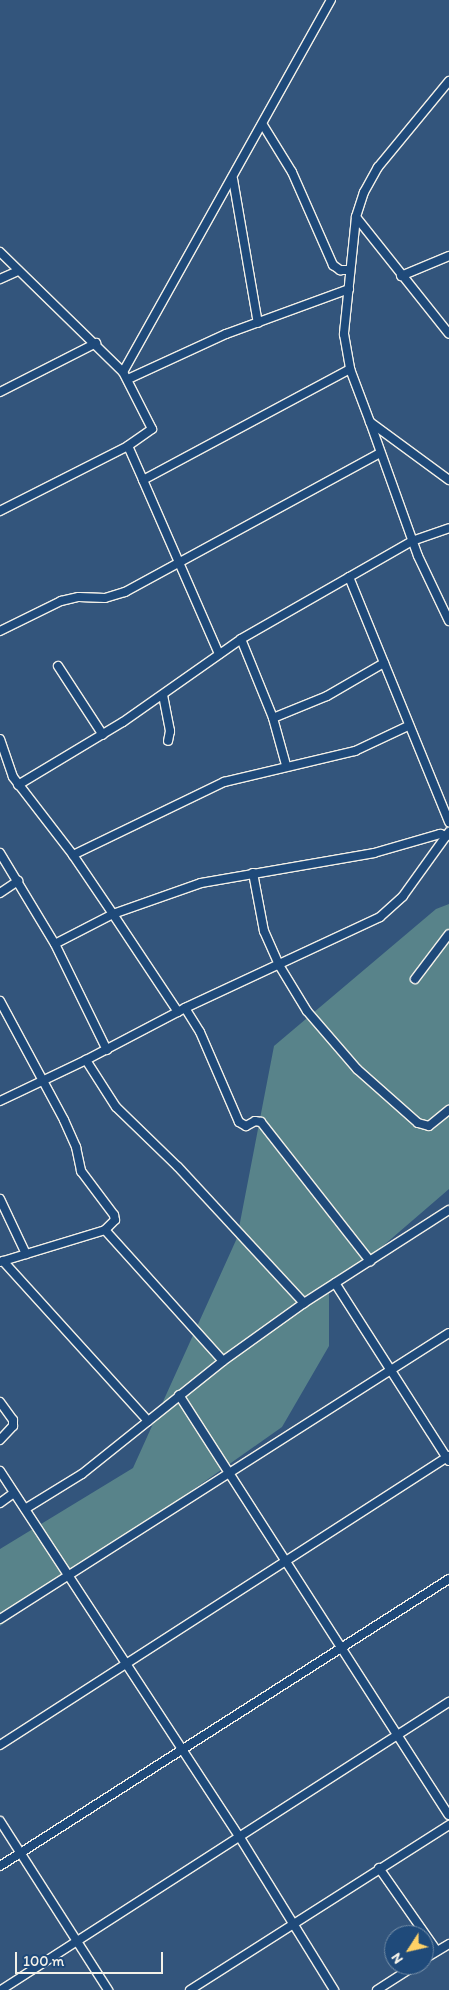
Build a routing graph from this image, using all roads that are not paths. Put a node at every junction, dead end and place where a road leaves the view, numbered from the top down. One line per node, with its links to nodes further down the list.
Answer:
1 (331, 0): 3 (street)
2 (449, 81): 5 (street)
3 (263, 124): 4 (street); 9 (street)
4 (233, 178): 13 (street); 17 (street)
5 (356, 217): 9 (street); 10 (street)
6 (0, 252): 8 (street)
7 (449, 256): 10 (street)
8 (18, 270): 11 (street); 15 (street)
9 (350, 270): 12 (street)
10 (401, 276): 14 (street)
11 (0, 279)
12 (348, 289): 13 (street); 16 (street)
13 (258, 323): 18 (street)
14 (449, 334)
15 (96, 343): 17 (street); 19 (street)
16 (350, 369): 20 (street); 23 (street)
17 (123, 372): 18 (street)
18 (128, 379): 21 (street)
19 (0, 392)
20 (370, 422): 22 (street); 24 (street)
21 (128, 446): 23 (street); 25 (street)
22 (380, 453): 27 (street); 28 (street)
23 (143, 480): 28 (street)
24 (449, 480)
25 (0, 511)
26 (449, 528): 27 (street)
27 (412, 541): 29 (street); 30 (street)
28 (178, 564): 31 (street); 33 (street)
29 (349, 577): 32 (street); 34 (street)
30 (449, 621)
31 (0, 631)
32 (241, 639): 33 (street); 37 (street)
33 (219, 654): 36 (street)
34 (384, 663): 37 (street); 38 (street)
35 (58, 666): 39 (street)
36 (163, 695): 39 (street); 41 (street)
37 (273, 718): 42 (street)
38 (408, 726): 42 (street); 44 (street)
39 (103, 735): 43 (street)
40 (0, 740): 43 (street)
41 (168, 741)
42 (286, 765): 47 (street)
43 (18, 785): 47 (street)
44 (449, 822)
45 (448, 834): 48 (street); 54 (street)
46 (0, 853): 49 (street)
47 (73, 855): 51 (street)
48 (253, 873): 51 (street); 54 (street)
49 (18, 881): 50 (street); 53 (street)
50 (0, 893)
51 (113, 914): 53 (street); 58 (street)
52 (449, 934): 55 (street)
53 (55, 944): 59 (street)
54 (279, 965): 57 (street); 63 (street)
55 (415, 980)
56 (0, 1001): 61 (street)
57 (185, 1008): 58 (street); 68 (street)
58 (178, 1012): 59 (street)
59 (108, 1050): 60 (street)
60 (86, 1060): 61 (street); 71 (street)
61 (42, 1079): 62 (street); 66 (street)
62 (0, 1101)
63 (449, 1110)
64 (0, 1198): 67 (street)
65 (449, 1210): 68 (street)
66 (105, 1230): 67 (street); 73 (street)
67 (26, 1254): 69 (street)
68 (370, 1260): 70 (street)
69 (2, 1262): 77 (street)
70 (336, 1283): 71 (street); 74 (street)
71 (304, 1304): 73 (street)
72 (449, 1333): 74 (street)
73 (223, 1361): 75 (street)
74 (391, 1370): 79 (street); 81 (street)
75 (180, 1395): 77 (street); 81 (street)
76 (0, 1402): 78 (street)
77 (148, 1421): 84 (street)
78 (0, 1440)
79 (448, 1458): 85 (street)
80 (0, 1472): 82 (street)
81 (230, 1472): 85 (street); 86 (street)
82 (14, 1493): 83 (street); 84 (street)
83 (0, 1502)
84 (25, 1509): 86 (street)
85 (286, 1562): 89 (street); 90 (street)
86 (68, 1576): 88 (street); 90 (street)
87 (449, 1579): 89 (street)
88 (0, 1619)
89 (342, 1648): 92 (street); 94 (street)
90 (125, 1663): 93 (street); 94 (street)
91 (449, 1702): 92 (street)
92 (399, 1735): 95 (street); 98 (street)
93 (0, 1746)
94 (182, 1750): 98 (street); 99 (street)
95 (449, 1815)
96 (0, 1821): 99 (street)
97 (449, 1825): 101 (street)
98 (239, 1836): 102 (street); 103 (street)
99 (21, 1853): 100 (street); 103 (street)
100 (0, 1866)
101 (379, 1868): 102 (street); 105 (street)
102 (292, 1923): 110 (street); 111 (street)
103 (78, 1940): 108 (street); 109 (street)
104 (449, 1944): 105 (street)
105 (437, 1951): 106 (street)
106 (434, 1953)
107 (400, 1975): 112 (street)
108 (1, 1990)
109 (108, 1990)
110 (190, 1990)
111 (334, 1990)
112 (377, 1990)

